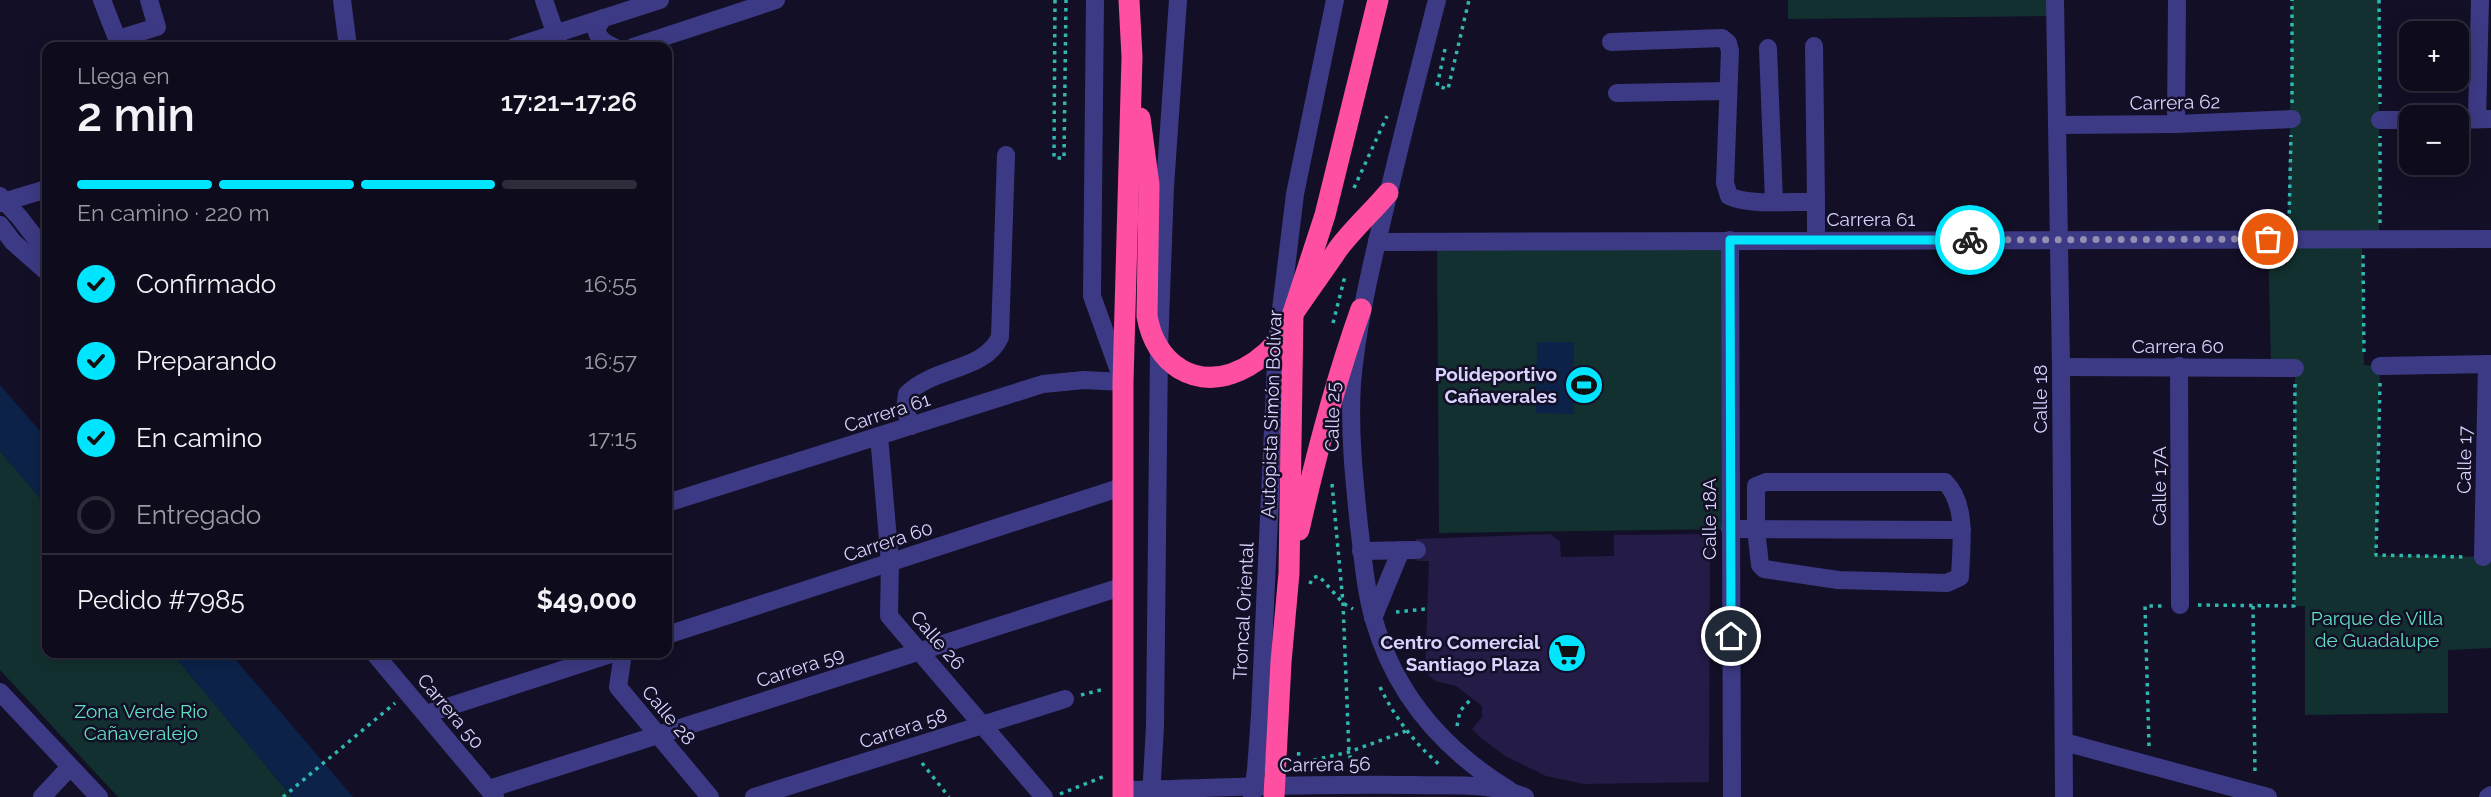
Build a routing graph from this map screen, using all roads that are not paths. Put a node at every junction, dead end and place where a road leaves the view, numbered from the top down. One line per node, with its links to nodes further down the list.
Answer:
1 (102, 0): 2 (street)
2 (149, 0)
3 (342, 0): 18 (street)
4 (544, 0): 17 (street)
5 (660, 0): 16 (street)
6 (776, 0): 20 (street)
7 (1096, 0): 57 (street)
8 (1129, 0): 24 (highway)
9 (1178, 0): 51 (street)
10 (1335, 0): 50 (street, Troncal Oriental)
11 (1378, 0): 49 (highway, Autopista Simón Bolívar)
12 (1437, 0): 35 (street, Calle 25)
13 (2055, 0): 32 (street, Calle 18)
14 (2177, 0): 31 (street)
15 (2480, 0): 28 (street)
16 (603, 18): 17 (street); 19 (street)
17 (558, 41)
18 (347, 42)
19 (604, 42)
20 (648, 42)
21 (1611, 42): 25 (street)
22 (1814, 46): 38 (street)
23 (1768, 48): 37 (street)
24 (1132, 57): 51 (highway); 57 (highway)
25 (1728, 91): 26 (street); 37 (street)
26 (1618, 93)
27 (2292, 119): 31 (street, Carrera 62)
28 (2484, 119)
29 (2380, 120): 30 (street)
30 (2399, 120)
31 (2176, 124): 32 (street, Carrera 62)
32 (2059, 125): 44 (street, Calle 18)
33 (1006, 155): 58 (street)
34 (42, 190): 36 (street)
35 (1388, 193): 46 (street, Calle 25); 49 (highway)
36 (2, 200): 40 (street)
37 (1774, 201): 38 (street)
38 (1816, 201): 43 (street)
39 (0, 225): 45 (street)
40 (41, 232): 45 (street)
41 (2491, 239): 44 (street, Carrera 61)
42 (1730, 240): 43 (street, Carrera 61); 46 (street, Carrera 61); 62 (street, Calle 18A)
43 (1816, 240): 44 (street, Carrera 61)
44 (2059, 240): 55 (street, Calle 18)
45 (13, 242): 47 (street)
46 (1377, 242): 48 (street, Calle 25)
47 (42, 268)
48 (1361, 309): 65 (street, Calle 25); 68 (highway)
49 (1293, 313): 50 (highway); 68 (highway, Autopista Simón Bolívar)
50 (1277, 342): 51 (highway); 84 (street, Troncal Oriental)
51 (1159, 349): 87 (street)
52 (2489, 364): 54 (street); 66 (street, Calle 17)
53 (2179, 366): 55 (street, Carrera 60); 56 (street, Carrera 60); 70 (street, Calle 17A)
54 (2381, 366)
55 (2061, 368): 82 (street, Calle 18)
56 (2295, 368)
57 (1123, 382): 58 (street, Carrera 61); 60 (highway)
58 (911, 426): 59 (street, Carrera 61)
59 (879, 436): 61 (street, Carrera 61); 67 (street, Calle 26)
60 (1122, 486): 67 (street, Carrera 60); 69 (highway)
61 (672, 501)
62 (1730, 529): 63 (street); 96 (street, Calle 18A)
63 (1756, 529): 64 (street); 64 (street); 64 (street)
64 (1962, 530)
65 (1361, 551): 71 (street, Calle 25); 71 (street)
66 (2483, 557)
67 (890, 562): 72 (street, Carrera 60); 73 (street, Calle 26)
68 (1289, 573): 85 (highway, Autopista Simón Bolívar)
69 (1124, 586): 73 (street, Carrera 59); 89 (highway)
70 (2180, 606)
71 (1367, 616): 88 (street, Calle 25)
72 (672, 633)
73 (919, 650): 80 (street, Calle 26); 81 (street, Carrera 59)
74 (378, 658): 79 (street, Carrera 50)
75 (599, 658): 79 (street)
76 (622, 658): 81 (street, Calle 28)
77 (0, 692): 83 (street)
78 (1065, 699): 80 (street, Carrera 58)
79 (426, 714): 86 (street, Carrera 50)
80 (983, 725): 94 (street, Carrera 58); 95 (street, Calle 26)
81 (659, 735): 86 (street, Carrera 59); 93 (street, Calle 28)
82 (2064, 742): 90 (street); 97 (street, Calle 18)
83 (70, 767): 91 (street); 92 (street)
84 (1252, 792): 85 (street, Carrera 56); 87 (street, Carrera 56)
85 (1275, 792): 88 (street, Carrera 56)
86 (492, 793)
87 (1151, 793): 89 (street, Carrera 56)
88 (1517, 793)
89 (1124, 794)
90 (2262, 795)
91 (42, 797)
92 (99, 797)
93 (710, 797)
94 (754, 797)
95 (1044, 797)
96 (1732, 797)
97 (2064, 797)

